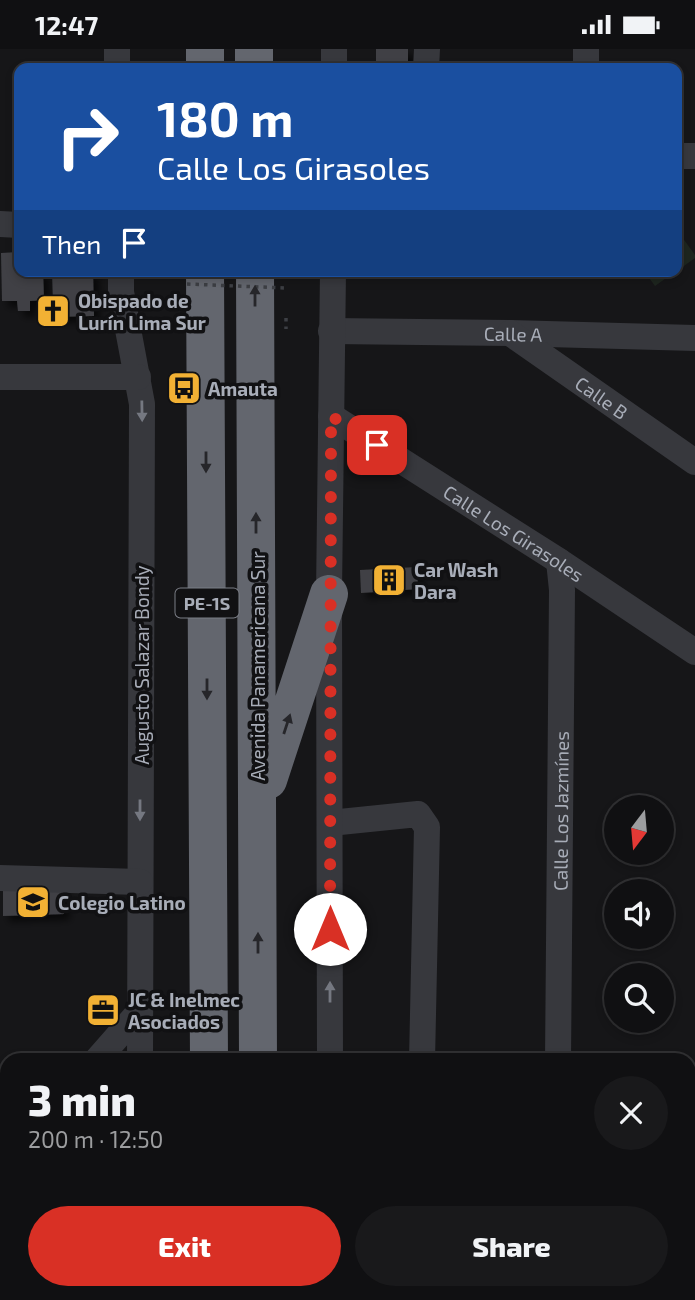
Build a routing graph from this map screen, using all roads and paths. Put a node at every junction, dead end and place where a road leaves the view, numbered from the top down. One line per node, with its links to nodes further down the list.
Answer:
1 (121, 277): 9 (street, Augusto Salazar Bondy)
2 (332, 277): 5 (street)
3 (196, 278): 4 (path, bridge); 22 (highway, PE-1S, one-way to 22)
4 (270, 279): 15 (highway, Avenida Panamericana Sur / PE-1S, one-way to 4)
5 (331, 331): 6 (street, Calle A); 10 (street)
6 (510, 333): 7 (street, Calle A); 11 (street, Calle B)
7 (695, 338)
8 (0, 377): 9 (street)
9 (138, 377): 18 (street, Augusto Salazar Bondy, one-way to 18)
10 (331, 416): 12 (street, Calle Los Girasoles); 13 (street)
11 (695, 462)
12 (559, 561): 14 (street, Calle Los Girasoles); 26 (street, Calle Los Jazmínes)
13 (329, 594): 15 (highway, one-way to 13); 16 (street)
14 (695, 652)
15 (258, 812): 23 (highway, Avenida Panamericana Sur / PE-1S, one-way to 15)
16 (330, 823): 24 (street, one-way to 16); 25 (street)
17 (0, 878): 18 (street)
18 (140, 882): 19 (street, Augusto Salazar Bondy)
19 (140, 1011): 20 (street); 21 (street, Augusto Salazar Bondy)
20 (103, 1053)
21 (140, 1053)
22 (209, 1053)
23 (258, 1053)
24 (330, 1053)
25 (422, 1053)
26 (558, 1053)

